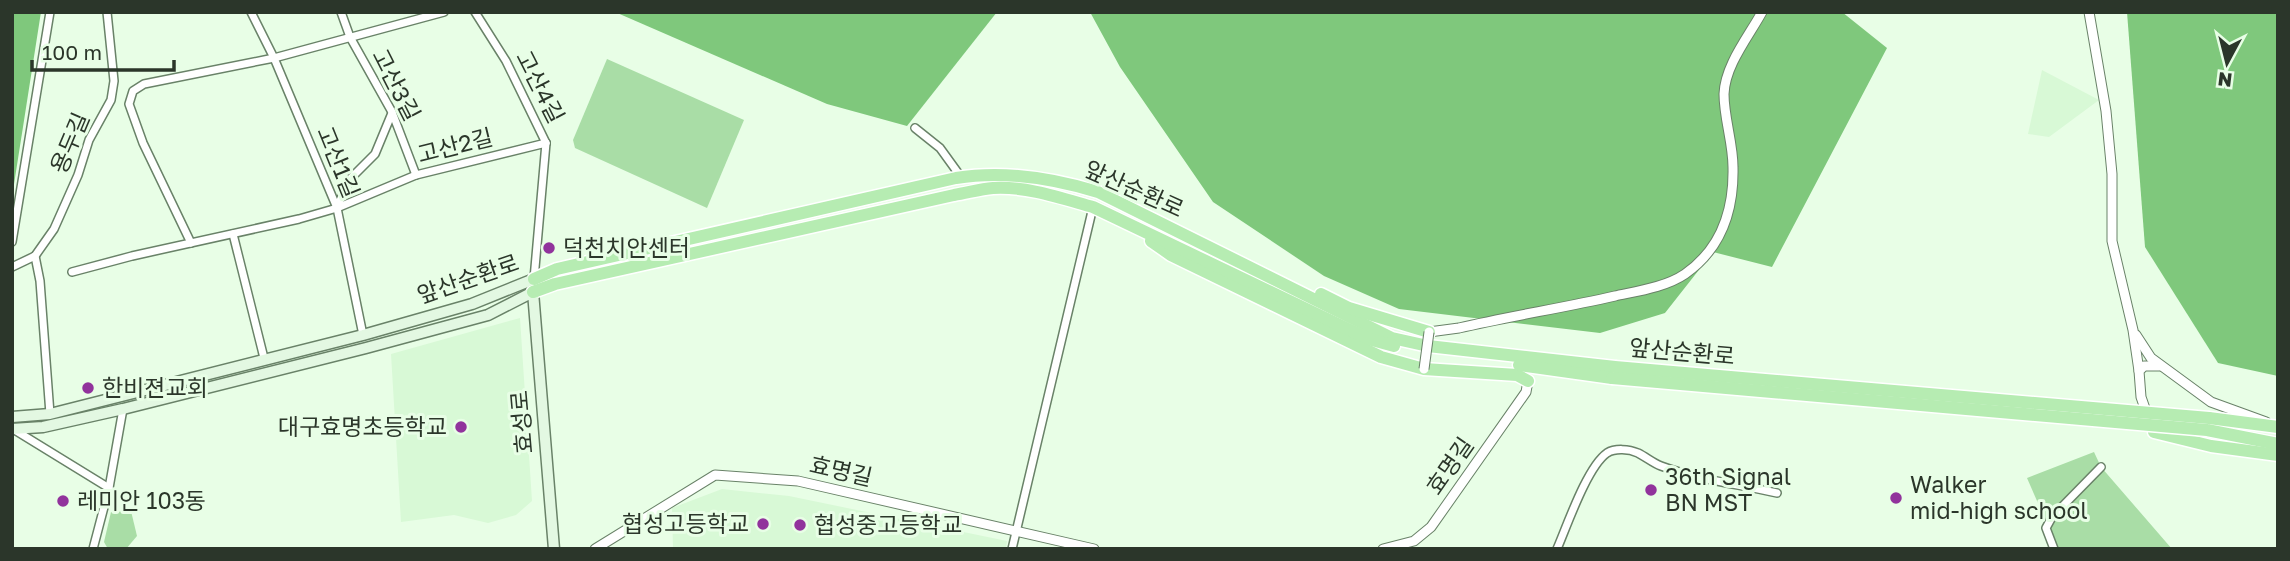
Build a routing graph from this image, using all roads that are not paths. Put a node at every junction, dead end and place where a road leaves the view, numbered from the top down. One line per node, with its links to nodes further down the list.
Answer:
1 (50, 12): 21 (street)
2 (107, 12): 23 (street, 용두길)
3 (251, 12): 10 (street, 고산1길)
4 (341, 12): 9 (street, 고산3길)
5 (444, 12): 9 (street)
6 (475, 12): 13 (street, 고산4길)
7 (1762, 12): 28 (street)
8 (2089, 12): 27 (street)
9 (350, 37): 10 (street); 11 (street, 고산3길)
10 (274, 58): 18 (street, 고산1길); 22 (street)
11 (392, 112): 14 (street, 고산3길); 18 (street)
12 (915, 128): 15 (street)
13 (546, 144): 14 (street, 고산2길); 26 (street)
14 (416, 176): 18 (street, 고산2길)
15 (961, 177): 16 (highway, 앞산순환로); 26 (highway, 앞산순환로)
16 (1120, 203): 28 (highway); 34 (highway, 앞산순환로)
17 (1093, 207): 19 (highway, 앞산순환로); 26 (highway, 앞산순환로); 48 (street)
18 (337, 208): 20 (street, 고산2길); 29 (street, 고산1길)
19 (1113, 215): 32 (highway); 34 (highway, 앞산순환로)
20 (233, 234): 22 (street, 고산2길); 30 (street)
21 (12, 242)
22 (191, 243): 25 (street, 고산2길)
23 (35, 256): 24 (street, 용두길); 37 (street)
24 (12, 267)
25 (72, 272)
26 (533, 286): 29 (main road, 앞산순환로); 36 (main road, 앞산순환로); 50 (main road, 효성로)
27 (2133, 330): 31 (street); 33 (street)
28 (1429, 332): 32 (street, bridge)
29 (363, 335): 30 (main road, 앞산순환로)
30 (264, 358): 37 (main road, 앞산순환로)
31 (2160, 366): 33 (street); 40 (street)
32 (1424, 369): 35 (highway)
33 (2139, 370): 42 (street)
34 (1613, 373): 39 (highway, 앞산순환로, bridge)
35 (1528, 382): 54 (street, 효명길)
36 (123, 409): 41 (main road, 앞산순환로); 46 (street)
37 (50, 414): 38 (main road, 앞산순환로)
38 (12, 417)
39 (2208, 424): 40 (highway, 앞산순환로); 43 (highway, 앞산순환로)
40 (2278, 427)
41 (12, 429): 46 (street)
42 (2154, 432): 44 (highway)
43 (2278, 444)
44 (2278, 455)
45 (2101, 467): 56 (street)
46 (109, 488): 49 (street)
47 (1777, 493): 55 (street)
48 (1014, 531): 51 (street, 효명길); 52 (street); 53 (street, 효명길)
49 (93, 549)
50 (554, 549)
51 (596, 549)
52 (1012, 549)
53 (1094, 549)
54 (1382, 549)
55 (1557, 549)
56 (2054, 549)

